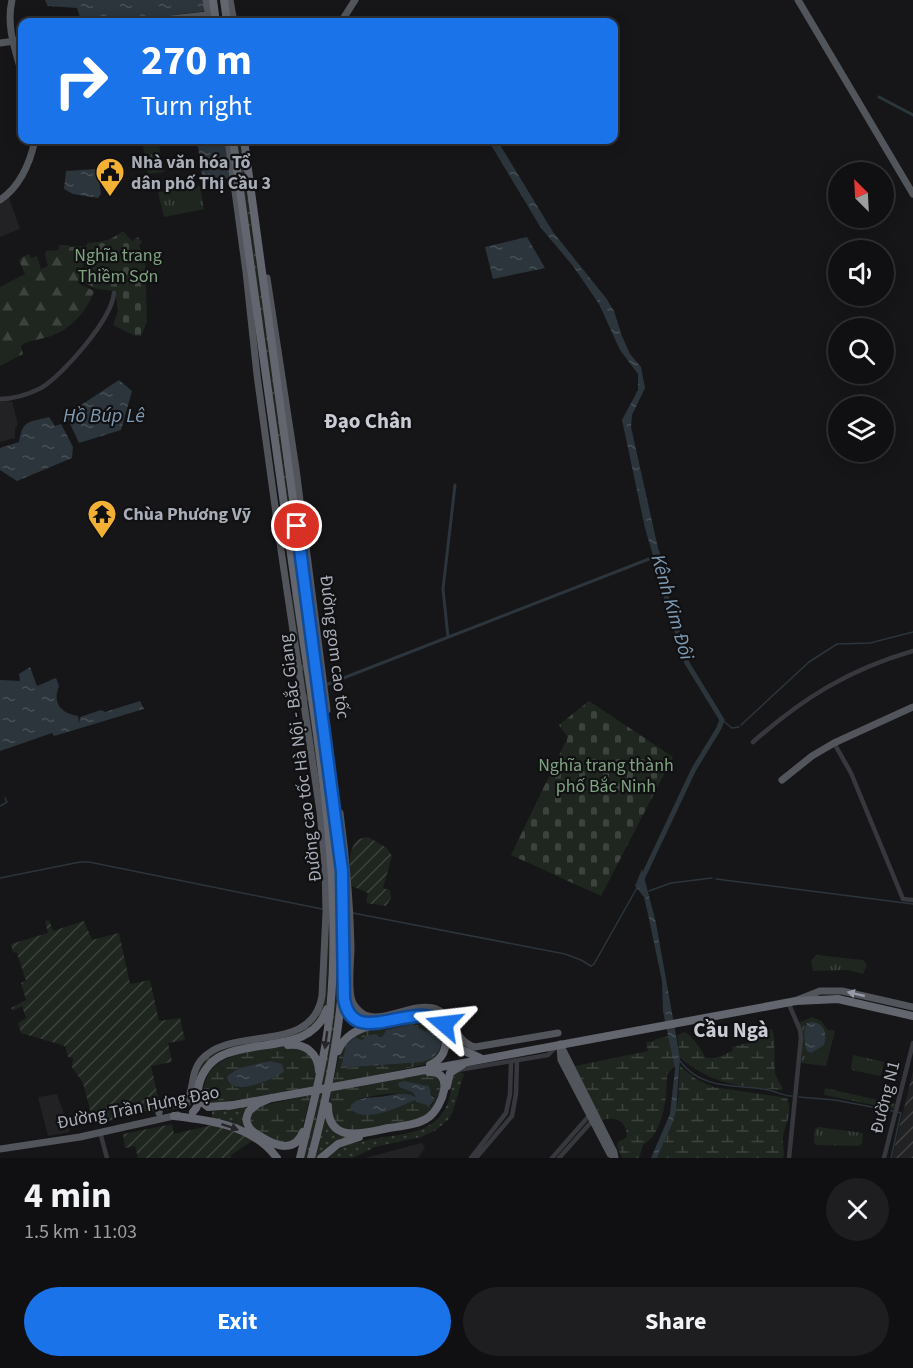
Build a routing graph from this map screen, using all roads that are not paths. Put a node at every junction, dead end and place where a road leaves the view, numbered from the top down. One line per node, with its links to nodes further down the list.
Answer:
1 (12, 0): 14 (main road)
2 (206, 0): 8 (main road)
3 (213, 0): 9 (highway)
4 (224, 0): 10 (highway)
5 (230, 0): 11 (main road)
6 (355, 0): 12 (main road)
7 (798, 0): 22 (main road)
8 (212, 18)
9 (212, 18)
10 (226, 18)
11 (232, 18)
12 (344, 18)
13 (18, 40): 14 (main road)
14 (13, 41): 15 (main road); 16 (main road)
15 (0, 43)
16 (18, 59)
17 (34, 144): 23 (main road)
18 (229, 144): 52 (main road, Đường gom cao tốc)
19 (234, 144): 32 (highway, Đường cao tốc Hà Nội - Bắc Giang)
20 (246, 144): 33 (highway, Đường cao tốc Hà Nội - Bắc Giang)
21 (246, 144): 36 (main road, Đường gom cao tốc)
22 (913, 194)
23 (0, 200)
24 (114, 293): 25 (street)
25 (0, 399)
26 (913, 651): 28 (street)
27 (913, 707): 29 (main road)
28 (753, 742)
29 (834, 742): 30 (main road); 31 (street)
30 (783, 780)
31 (913, 900)
32 (333, 940): 49 (highway, Đường cao tốc Hà Nội - Bắc Giang, one-way to 49); 51 (highway)
33 (344, 956): 39 (highway); 44 (highway, Đường cao tốc Hà Nội - Bắc Giang)
34 (792, 1001): 35 (highway); 38 (highway); 67 (street)
35 (912, 1015)
36 (558, 1033)
37 (913, 1043): 68 (street, Đường N1)
38 (560, 1044): 39 (highway); 40 (street); 54 (main road)
39 (483, 1058): 42 (highway); 43 (highway)
40 (517, 1061): 41 (street); 46 (street)
41 (511, 1062): 43 (street); 45 (street)
42 (410, 1073): 44 (highway); 47 (highway); 48 (highway, Đường Trần Hưng Đạo, bridge)
43 (448, 1076): 63 (highway)
44 (330, 1083): 47 (highway, Đường cao tốc Hà Nội - Bắc Giang)
45 (510, 1094): 46 (street); 57 (street)
46 (516, 1094): 57 (street)
47 (327, 1095): 62 (highway, Đường cao tốc Hà Nội - Bắc Giang)
48 (271, 1098): 49 (highway); 50 (highway, Đường Trần Hưng Đạo)
49 (315, 1099): 50 (highway); 61 (highway, Đường cao tốc Hà Nội - Bắc Giang)
50 (233, 1105): 51 (highway, Đường Trần Hưng Đạo)
51 (193, 1112): 53 (main road, Đường Trần Hưng Đạo)
52 (159, 1113)
53 (174, 1116): 55 (main road, Đường Trần Hưng Đạo); 60 (highway, one-way to 60)
54 (594, 1117): 58 (main road); 65 (street); 66 (street)
55 (100, 1132): 56 (main road, Đường Trần Hưng Đạo); 59 (street)
56 (0, 1149)
57 (476, 1156): 64 (street)
58 (615, 1157)
59 (107, 1158)
60 (277, 1158)
61 (300, 1158)
62 (311, 1158)
63 (321, 1158)
64 (471, 1158)
65 (552, 1158)
66 (559, 1158)
67 (789, 1158)
68 (884, 1158)

